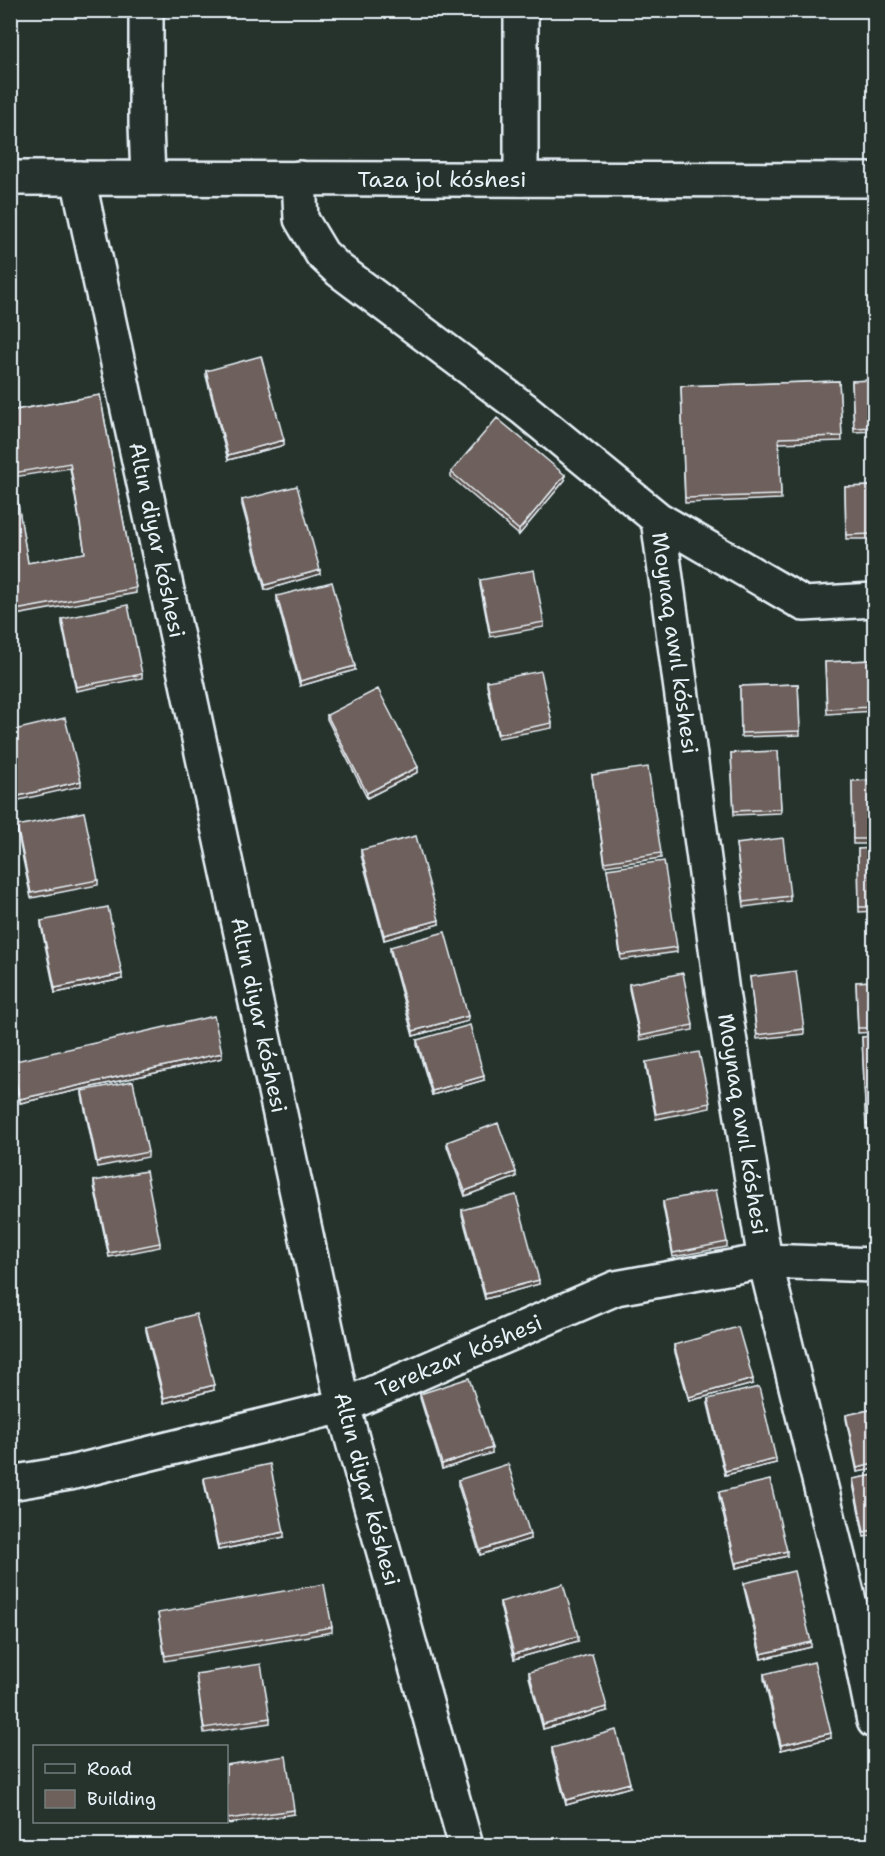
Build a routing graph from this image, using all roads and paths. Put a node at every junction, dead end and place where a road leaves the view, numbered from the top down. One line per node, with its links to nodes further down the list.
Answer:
1 (146, 10): 5 (street)
2 (521, 10): 7 (street)
3 (10, 177): 4 (street, Taza jol kóshesi)
4 (78, 178): 5 (street, Taza jol kóshesi); 13 (street, Altın diyar kóshesi)
5 (148, 178): 6 (street, Taza jol kóshesi)
6 (299, 178): 7 (street, Taza jol kóshesi); 9 (street, Moynaq awıl kóshesi)
7 (521, 179): 8 (street, Taza jol kóshesi)
8 (874, 180)
9 (658, 519): 10 (street, Moynaq awıl kóshesi); 11 (street, Moynaq awıl kóshesi)
10 (874, 600)
11 (765, 1260): 12 (street, Terekzar kóshesi); 13 (street, Terekzar kóshesi); 15 (street, Moynaq awıl kóshesi)
12 (874, 1265)
13 (343, 1406): 14 (street, Terekzar kóshesi); 17 (street, Altın diyar kóshesi)
14 (10, 1483)
15 (863, 1613): 16 (street, Moynaq awıl kóshesi)
16 (874, 1721)
17 (466, 1845)

